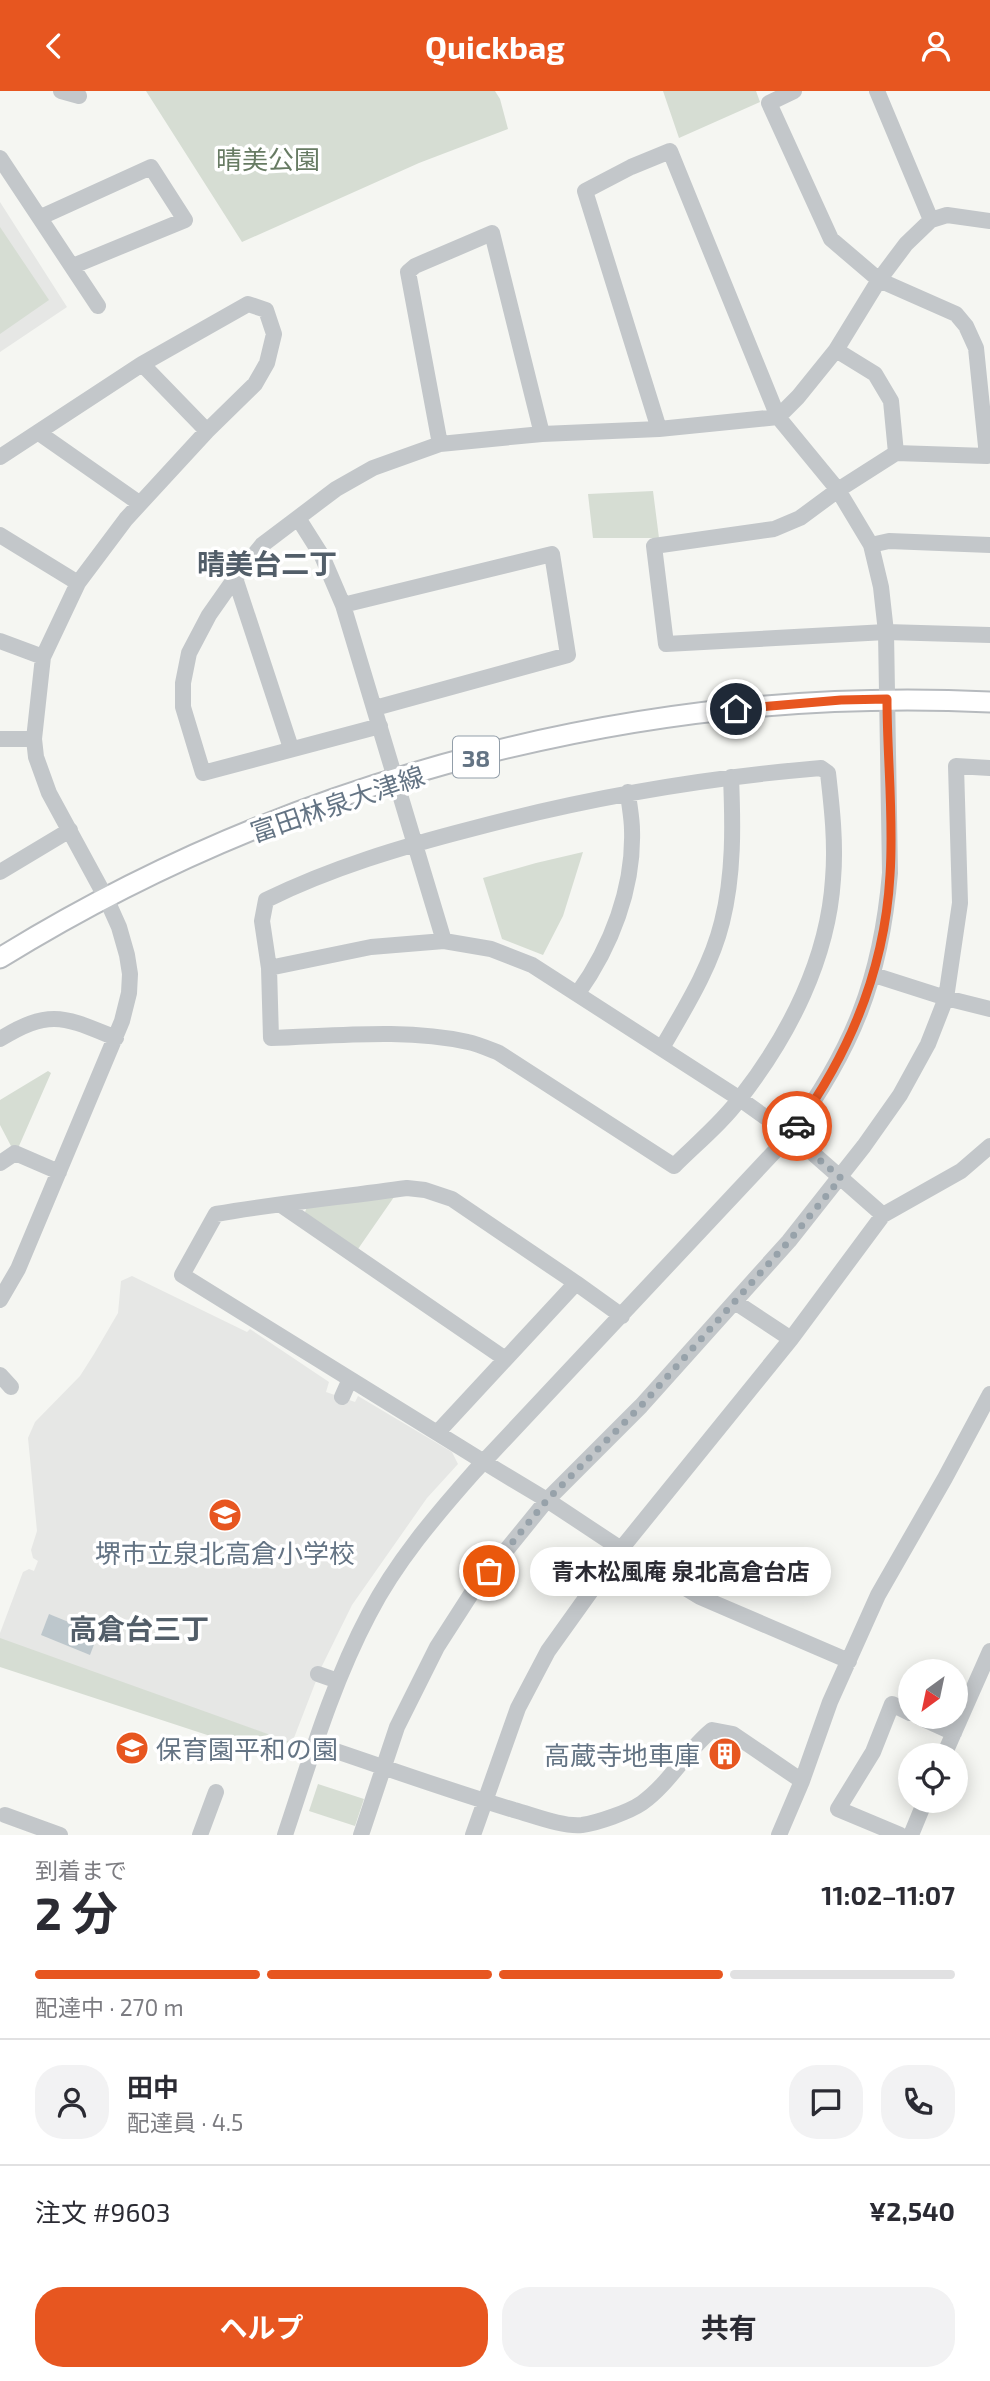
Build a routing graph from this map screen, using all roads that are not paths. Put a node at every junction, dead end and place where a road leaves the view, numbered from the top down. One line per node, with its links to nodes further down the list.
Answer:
1 (61, 91): 4 (street)
2 (794, 91): 10 (street)
3 (877, 91): 7 (street)
4 (79, 96)
5 (0, 158): 6 (street)
6 (41, 217): 9 (street); 9 (street)
7 (931, 221): 8 (street); 10 (street)
8 (990, 221)
9 (73, 266): 11 (street)
10 (879, 279): 12 (street); 20 (street)
11 (98, 306)
12 (836, 350): 14 (street); 20 (street)
13 (142, 364): 16 (street); 16 (street); 17 (street)
14 (778, 417): 15 (street); 15 (street); 22 (street)
15 (659, 429): 18 (street)
16 (207, 431): 23 (street)
17 (39, 433): 21 (street); 23 (street)
18 (542, 434): 19 (street); 19 (street)
19 (440, 444): 24 (street)
20 (896, 453): 22 (street)
21 (0, 457)
22 (838, 491): 26 (street); 31 (street)
23 (139, 503): 29 (street)
24 (298, 518): 28 (street); 30 (street)
25 (0, 535): 29 (street)
26 (870, 545): 27 (street); 31 (street)
27 (990, 545)
28 (235, 578): 41 (street); 41 (street)
29 (78, 583): 34 (street)
30 (343, 605): 37 (street); 37 (street)
31 (886, 632): 32 (street); 35 (street)
32 (990, 635)
33 (0, 641): 34 (street)
34 (43, 657): 40 (street)
35 (887, 699): 36 (main road, 富田林泉大津線 / 38); 44 (main road, 富田林泉大津線 / 38); 53 (street)
36 (990, 702)
37 (375, 708): 38 (street)
38 (380, 726): 41 (street); 44 (street)
39 (0, 739): 40 (street)
40 (34, 739): 46 (street)
41 (291, 748)
42 (990, 768): 55 (street)
43 (731, 777): 45 (street); 59 (street); 60 (street)
44 (395, 780): 47 (street); 49 (main road, 富田林泉大津線 / 38)
45 (628, 792): 47 (street); 54 (street)
46 (70, 830): 48 (street); 49 (street)
47 (415, 843): 50 (street); 52 (street)
48 (0, 872)
49 (106, 898): 51 (main road, 富田林泉大津線 / 38); 57 (street)
50 (444, 941): 52 (street); 54 (street)
51 (0, 958)
52 (269, 968): 60 (street)
53 (874, 975): 55 (street); 61 (street)
54 (578, 993): 59 (street)
55 (946, 998): 56 (street); 65 (street)
56 (990, 1009)
57 (116, 1038): 58 (street); 64 (street)
58 (0, 1039)
59 (662, 1048): 60 (street)
60 (740, 1099): 61 (street)
61 (790, 1135): 65 (street); 71 (street)
62 (990, 1146): 67 (street)
63 (0, 1163): 64 (street)
64 (59, 1172): 69 (street)
65 (841, 1178): 67 (street); 70 (street)
66 (281, 1206): 68 (street); 73 (street); 74 (street)
67 (883, 1215): 72 (street)
68 (576, 1283): 71 (street); 73 (street)
69 (0, 1300)
70 (735, 1302): 72 (street); 79 (street)
71 (622, 1316): 78 (street)
72 (791, 1339): 80 (street)
73 (504, 1358): 77 (street)
74 (350, 1379): 76 (street); 77 (street)
75 (990, 1394): 82 (street)
76 (342, 1397)
77 (437, 1433): 78 (street)
78 (484, 1462): 79 (street); 84 (street)
79 (547, 1500): 80 (street); 90 (street)
80 (621, 1549): 82 (street); 93 (street)
81 (990, 1651): 87 (street)
82 (849, 1661): 91 (street)
83 (318, 1674): 84 (street)
84 (338, 1681): 89 (street)
85 (898, 1708): 103 (street)
86 (945, 1729): 87 (street)
87 (954, 1733): 88 (street)
88 (949, 1743)
89 (315, 1744): 90 (street); 99 (street)
90 (384, 1766): 93 (street); 100 (street)
91 (802, 1781): 96 (street); 102 (street)
92 (216, 1792): 98 (street)
93 (485, 1801): 96 (street); 101 (street)
94 (920, 1813): 104 (street)
95 (5, 1815): 97 (street)
96 (579, 1830)
97 (60, 1835)
98 (200, 1835)
99 (285, 1835)
100 (361, 1835)
101 (473, 1835)
102 (779, 1835)
103 (900, 1835)
104 (911, 1835)

